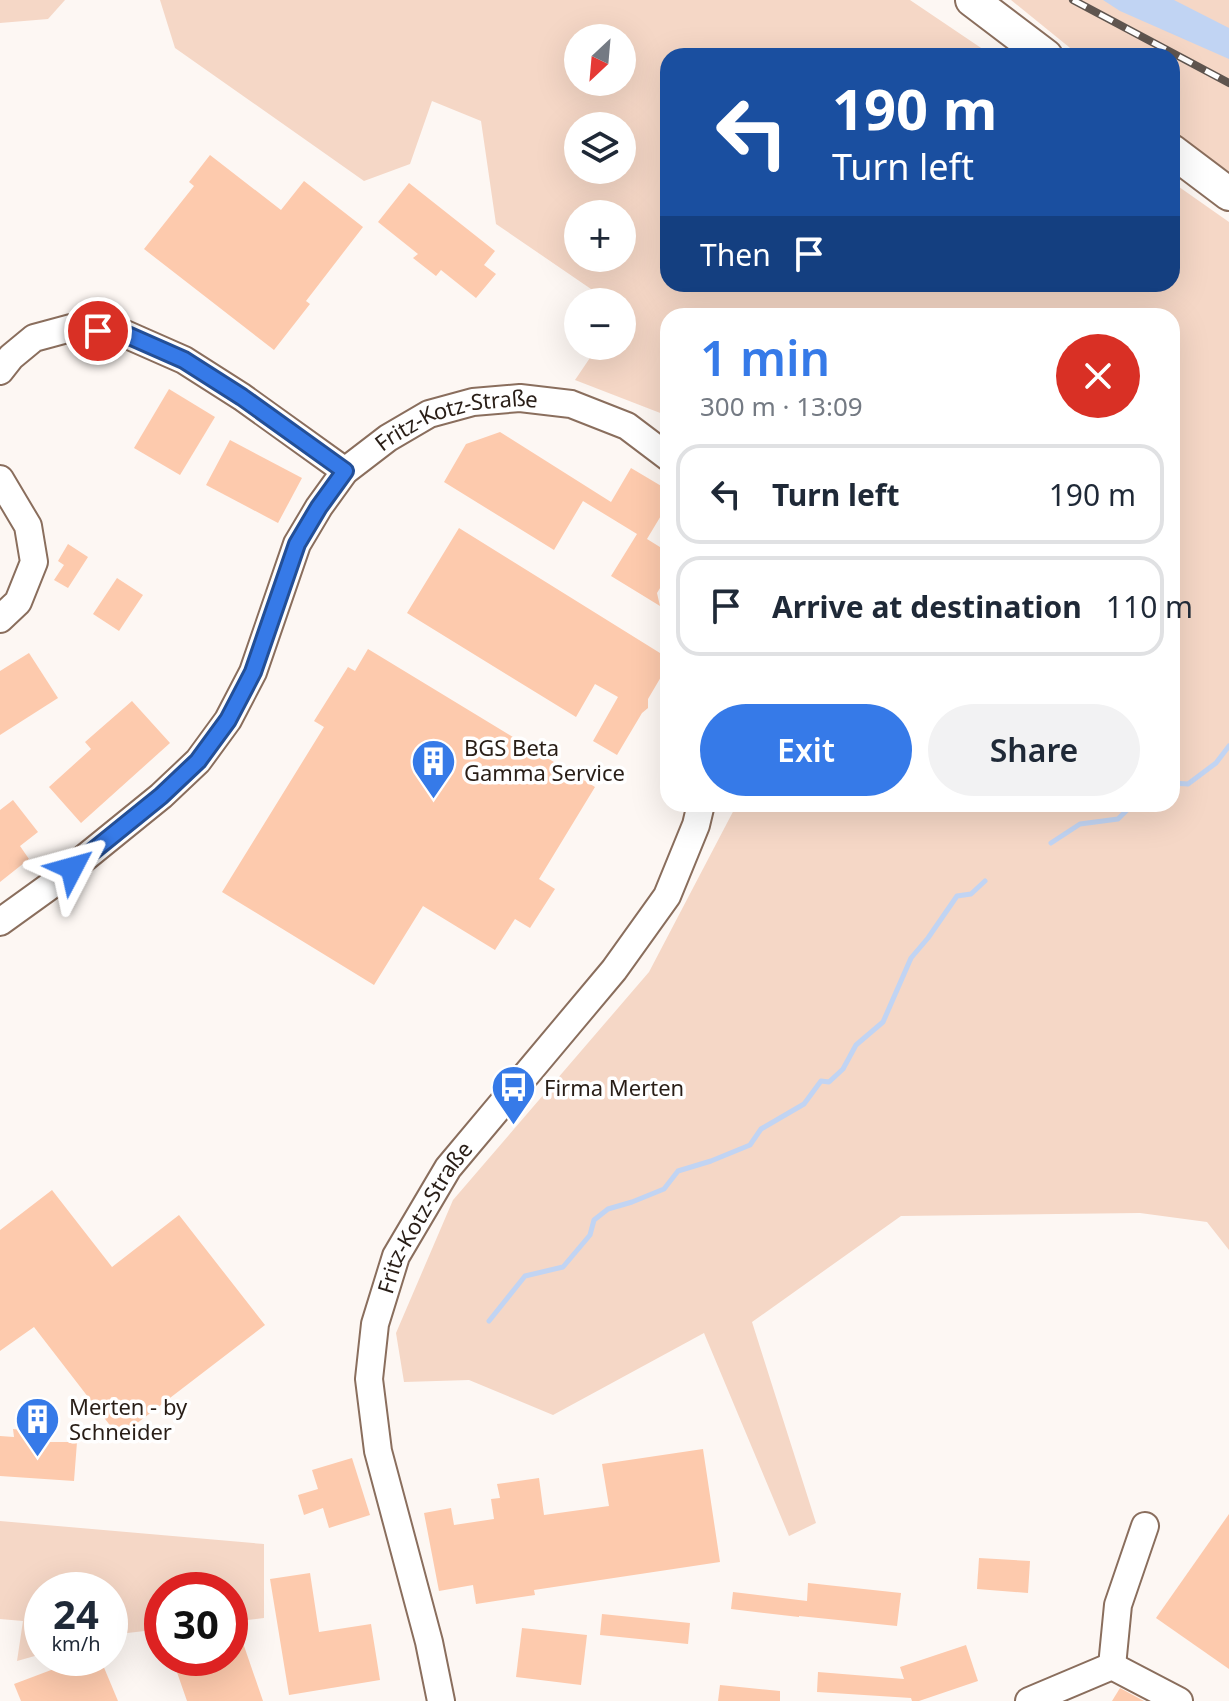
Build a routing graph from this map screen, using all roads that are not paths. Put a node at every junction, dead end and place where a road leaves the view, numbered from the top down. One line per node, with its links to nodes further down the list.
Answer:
1 (972, 0): 2 (main road)
2 (1035, 48)
3 (1180, 157): 4 (main road)
4 (1223, 188)
5 (0, 371): 7 (street)
6 (660, 451): 7 (street, Fritz-Kotz-Straße)
7 (345, 471): 11 (street, Fritz-Kotz-Straße)
8 (0, 479): 9 (street)
9 (0, 619)
10 (699, 812): 14 (street, Fritz-Kotz-Straße)
11 (0, 922)
12 (1145, 1526): 13 (street)
13 (1112, 1666): 15 (street); 16 (street)
14 (441, 1701)
15 (1029, 1701)
16 (1179, 1701)

